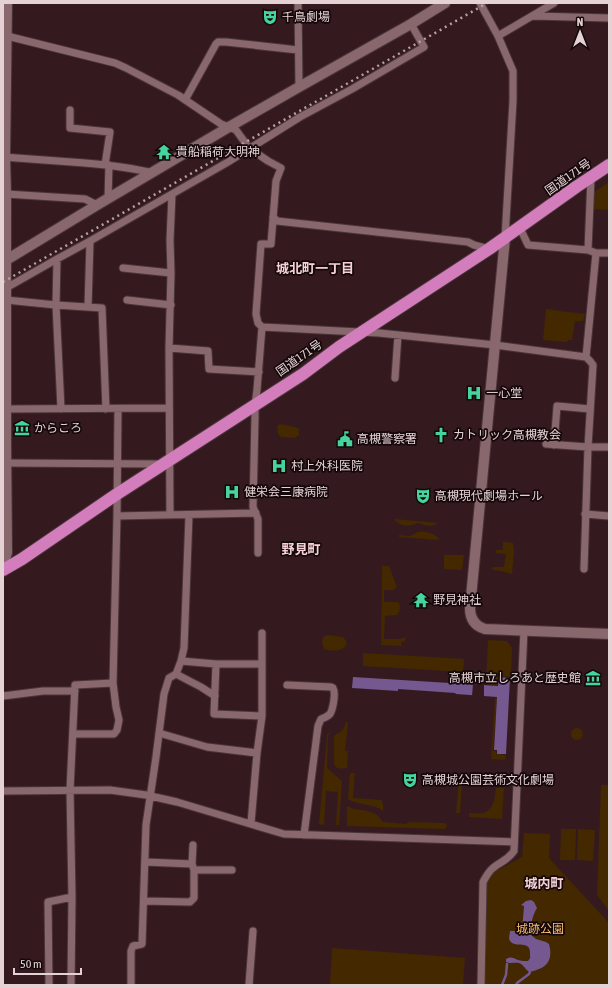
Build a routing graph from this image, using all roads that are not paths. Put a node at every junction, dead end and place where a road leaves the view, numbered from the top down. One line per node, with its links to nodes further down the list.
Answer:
1 (7, 3): 9 (street)
2 (298, 3): 11 (street)
3 (445, 3): 8 (street)
4 (480, 3): 10 (street)
5 (554, 3): 6 (street)
6 (533, 16): 7 (street); 10 (street)
7 (609, 18)
8 (411, 24): 12 (street); 16 (street)
9 (7, 36): 13 (street); 17 (street)
10 (498, 36): 28 (street)
11 (298, 50): 12 (street); 13 (street)
12 (299, 86): 15 (street)
13 (185, 100): 15 (street)
14 (70, 110): 18 (street)
15 (229, 127): 16 (street); 20 (street)
16 (249, 148): 23 (street); 26 (street)
17 (4, 157): 18 (street); 22 (street)
18 (107, 165): 20 (street); 24 (street)
19 (609, 165): 21 (highway, 国道171号)
20 (152, 173): 24 (street)
21 (591, 178): 27 (highway, 国道171号); 31 (street)
22 (6, 194): 25 (street); 35 (street)
23 (172, 194): 29 (street); 37 (street)
24 (108, 199): 25 (street)
25 (97, 205): 35 (street)
26 (273, 217): 30 (street); 44 (street)
27 (520, 228): 28 (highway, 国道171号); 31 (street)
28 (505, 238): 30 (highway, 国道171号); 48 (street)
29 (90, 241): 34 (street); 43 (street)
30 (489, 249): 45 (highway, 国道171号)
31 (588, 250): 32 (street)
32 (596, 253): 33 (street); 50 (street)
33 (609, 253)
34 (56, 259): 38 (street); 42 (street)
35 (4, 260): 38 (street)
36 (123, 268): 37 (street)
37 (171, 273): 41 (street)
38 (6, 288): 39 (street)
39 (6, 300): 42 (street); 46 (street)
40 (127, 300): 41 (street)
41 (171, 304): 49 (street)
42 (56, 305): 43 (street); 56 (street)
43 (88, 308): 57 (street)
44 (262, 328): 45 (street); 51 (street)
45 (363, 332): 47 (street); 53 (highway, 国道171号)
46 (4, 335): 55 (street)
47 (398, 335): 48 (street); 52 (street)
48 (495, 345): 50 (street); 78 (street)
49 (169, 348): 51 (street); 54 (street)
50 (586, 357): 59 (street)
51 (259, 372): 53 (street)
52 (395, 378)
53 (255, 404): 65 (highway, 国道171号); 68 (street)
54 (169, 408): 58 (street); 65 (street)
55 (6, 409): 56 (street); 64 (street)
56 (61, 409): 57 (street)
57 (106, 409): 58 (street)
58 (118, 409): 66 (street)
59 (590, 409): 61 (street); 62 (street)
60 (546, 444): 61 (street)
61 (554, 444): 62 (street)
62 (588, 447): 63 (street); 69 (street)
63 (609, 447)
64 (6, 463): 66 (street); 75 (street)
65 (167, 463): 66 (street); 67 (highway, 国道171号); 70 (street)
66 (118, 464): 67 (street)
67 (118, 494): 72 (street); 77 (highway, 国道171号)
68 (256, 513): 71 (street); 74 (street)
69 (585, 514): 73 (street); 76 (street)
70 (170, 515): 71 (street); 72 (street)
71 (189, 515): 81 (street)
72 (118, 516): 85 (street)
73 (609, 516)
74 (258, 553)
75 (3, 565)
76 (584, 569)
77 (3, 570)
78 (524, 630): 80 (street); 99 (street)
79 (262, 633): 83 (street)
80 (609, 634)
81 (181, 661): 82 (street); 84 (street)
82 (216, 664): 83 (street); 89 (street)
83 (262, 664): 90 (street)
84 (176, 674): 89 (street); 91 (street)
85 (113, 683): 87 (street); 92 (street)
86 (287, 685): 98 (street)
87 (75, 691): 88 (street); 92 (street)
88 (3, 696)
89 (215, 696): 90 (street)
90 (262, 716): 93 (street)
91 (159, 733): 93 (street); 96 (street)
92 (73, 734): 94 (street)
93 (256, 753): 97 (street)
94 (70, 790): 95 (street); 96 (street); 104 (street)
95 (3, 791)
96 (151, 796): 97 (street); 101 (street)
97 (251, 823): 98 (street)
98 (304, 834): 99 (street)
99 (514, 842): 111 (street)
100 (193, 845): 102 (street)
101 (145, 862): 102 (street); 105 (street)
102 (193, 867): 103 (street); 105 (street)
103 (232, 870)
104 (72, 897): 107 (street); 108 (street)
105 (144, 901): 109 (street)
106 (253, 931): 110 (street)
107 (49, 985)
108 (71, 985)
109 (132, 985)
110 (249, 985)
111 (481, 985)

